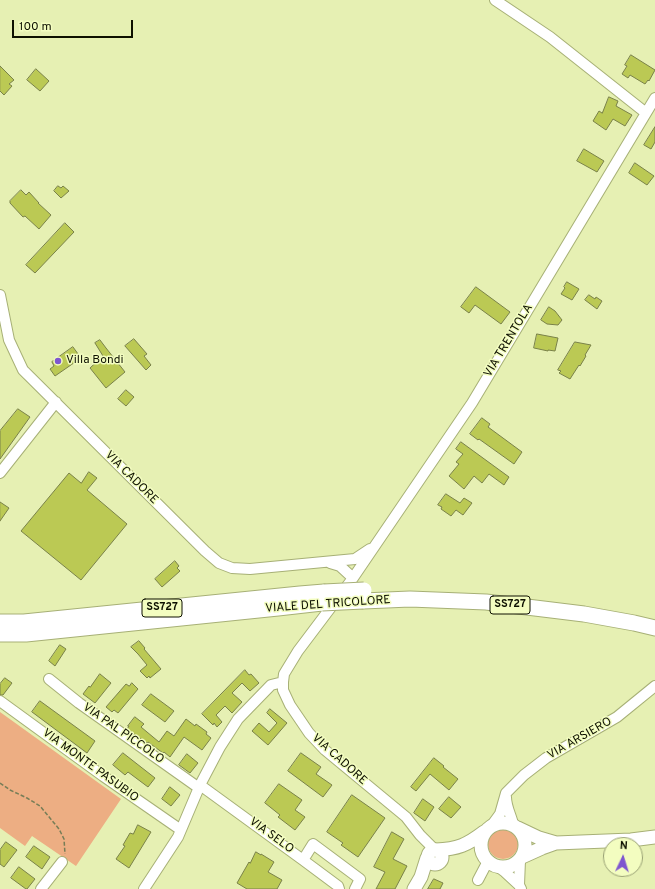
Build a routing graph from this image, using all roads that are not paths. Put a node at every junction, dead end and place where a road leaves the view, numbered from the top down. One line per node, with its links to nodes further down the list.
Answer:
1 (495, 0): 3 (street)
2 (655, 98): 3 (street, VIA TRENTOLA)
3 (646, 113): 7 (street, VIA TRENTOLA)
4 (0, 295): 5 (street, VIA CADORE)
5 (56, 402): 6 (street); 8 (street, VIA CADORE)
6 (0, 473)
7 (373, 547): 8 (street, VIA CADORE); 9 (street, VIA TRENTOLA)
8 (328, 562): 9 (street)
9 (353, 578): 17 (street)
10 (363, 596): 11 (highway, VIALE DEL TRICOLORE / SS727, bridge); 12 (highway, VIALE DEL TRICOLORE / SS727); 14 (highway, VIALE DEL TRICOLORE / SS727)
11 (323, 598): 13 (highway, VIALE DEL TRICOLORE / SS727); 15 (highway, VIALE DEL TRICOLORE / SS727)
12 (655, 618)
13 (0, 622)
14 (655, 628)
15 (0, 634)
16 (49, 679): 20 (street, VIA PAL PICCOLO)
17 (283, 682): 20 (street); 27 (street, VIA CADORE)
18 (655, 686): 21 (street, VIA ARSIERO)
19 (0, 701): 24 (street, VIA MONTE PASUBIO)
20 (200, 787): 24 (street); 29 (street, VIA SELO)
21 (506, 793): 22 (street); 23 (street)
22 (515, 826): 23 (main road); 26 (main road); 28 (main road)
23 (488, 828): 27 (main road); 30 (main road)
24 (181, 830): 35 (street)
25 (655, 837): 26 (main road)
26 (556, 843): 28 (main road)
27 (433, 856): 30 (main road); 38 (main road)
28 (521, 858): 30 (main road); 33 (street)
29 (303, 860): 36 (street, VIA SELO); 37 (street)
30 (489, 861): 32 (street); 33 (street)
31 (62, 862): 34 (street)
32 (478, 880)
33 (520, 887)
34 (42, 889)
35 (144, 889)
36 (339, 889)
37 (355, 889)
38 (414, 889)

